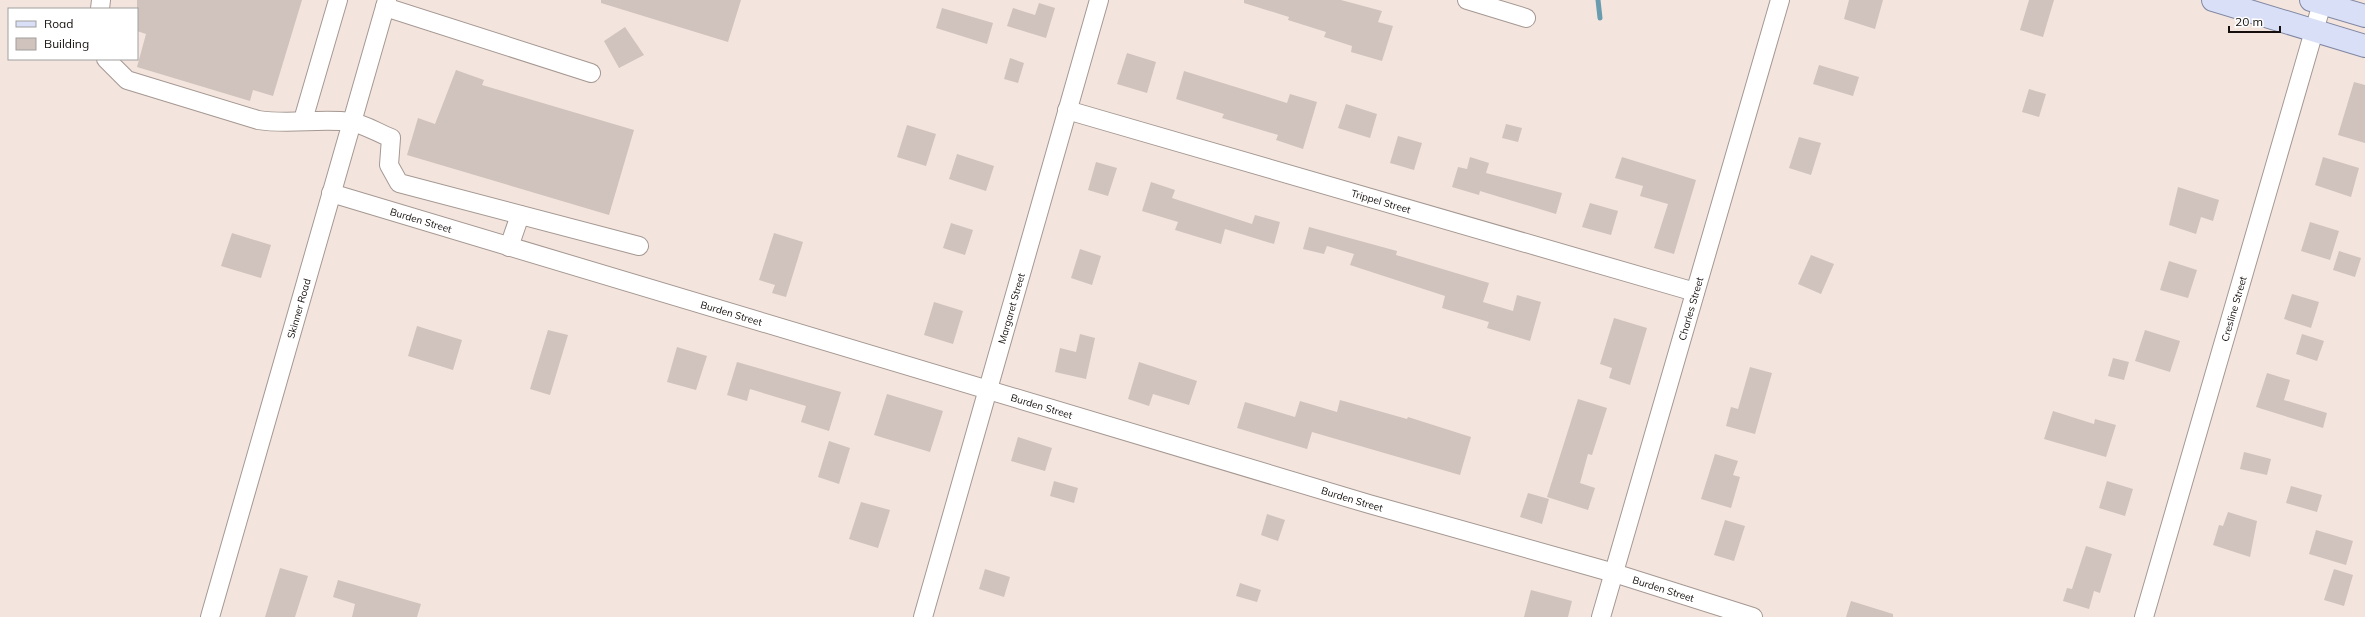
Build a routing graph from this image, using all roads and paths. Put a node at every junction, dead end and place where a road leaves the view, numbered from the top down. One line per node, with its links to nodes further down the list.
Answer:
1 (338, 0): 15 (street)
2 (1100, 0): 14 (street, Margaret Street)
3 (1467, 0): 9 (street)
4 (1780, 0): 21 (street, Charles Street)
5 (2213, 0): 10 (main road)
6 (2318, 1): 8 (main road); 10 (street, Cresline Street)
7 (386, 3): 13 (street); 16 (street, Skinner Road)
8 (2365, 16)
9 (1526, 18)
10 (2314, 31): 11 (main road); 28 (street, Cresline Street)
11 (2365, 46)
12 (107, 60): 15 (street)
13 (591, 74)
14 (1067, 110): 21 (street, Trippel Street); 22 (street, Margaret Street)
15 (304, 120): 16 (street)
16 (351, 122): 17 (street, Skinner Road); 18 (street)
17 (331, 193): 20 (street, Burden Street); 24 (street, Skinner Road)
18 (520, 215): 19 (street); 20 (street)
19 (639, 246)
20 (509, 247): 22 (street, Burden Street)
21 (1695, 292): 23 (street, Charles Street)
22 (987, 390): 23 (street, Burden Street); 25 (street, Margaret Street)
23 (1614, 573): 26 (street, Charles Street); 27 (street, Burden Street)
24 (210, 617)
25 (923, 617)
26 (1602, 617)
27 (1753, 617)
28 (2144, 617)

